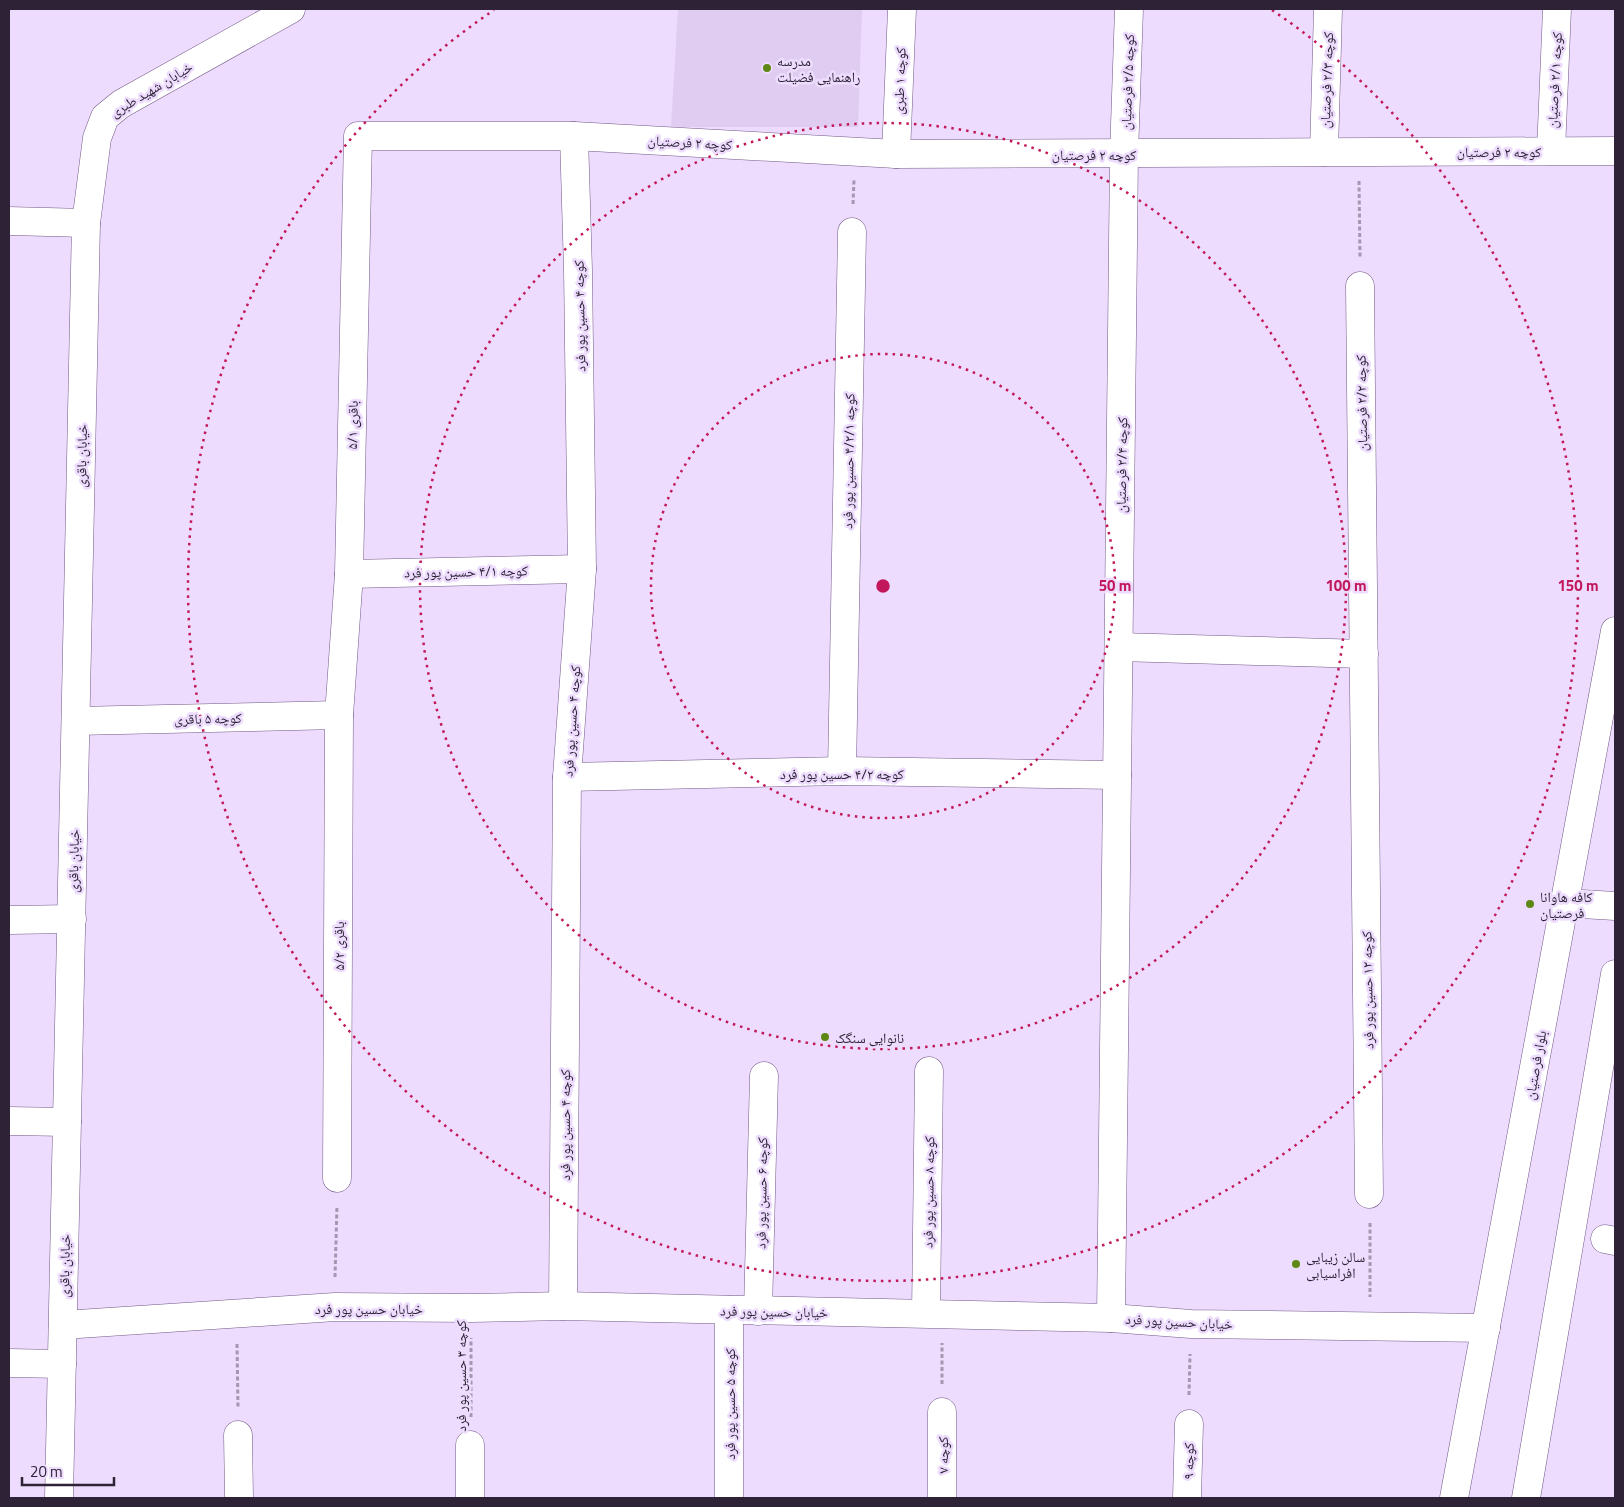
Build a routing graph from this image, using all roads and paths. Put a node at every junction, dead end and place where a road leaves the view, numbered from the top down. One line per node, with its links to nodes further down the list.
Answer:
1 (292, 9): 16 (street, خیابان شهید طبری)
2 (902, 9): 13 (street, کوچه ۱ طبری)
3 (1130, 9): 14 (street, کوچه ۲/۵ فرصتیان)
4 (1328, 9): 11 (street, کوچه ۲/۳ فرصتیان)
5 (1557, 9): 8 (street, کوچه ۲/۱ فرصتیان)
6 (358, 136): 7 (street, کوچه ۲ فرصتیان); 20 (street, باقری ۵/۱)
7 (574, 136): 10 (street, کوچه ۲ فرصتیان); 19 (street, کوچه ۴ حسین پور فرد)
8 (1550, 151): 9 (street, کوچه ۲ فرصتیان); 12 (street, کوچه ۲ فرصتیان)
9 (1615, 151)
10 (856, 152): 13 (street, کوچه ۲ فرصتیان); 17 (path)
11 (1324, 152): 12 (street, کوچه ۲ فرصتیان); 14 (street, کوچه ۲ فرصتیان)
12 (1359, 152): 18 (path)
13 (896, 154): 14 (street, کوچه ۲ فرصتیان)
14 (1124, 154): 22 (street, کوچه ۲/۴ فرصتیان)
15 (9, 221): 16 (street)
16 (86, 223): 25 (street, خیابان باقری)
17 (852, 232): 26 (street, کوچه ۴/۲/۱ حسین پور فرد)
18 (1360, 286): 23 (street, کوچه ۲/۲ فرصتیان)
19 (582, 568): 20 (street, کوچه ۴/۱ حسین پور فرد); 28 (street, کوچه ۴ حسین پور فرد)
20 (349, 574): 24 (street, باقری ۵/۱)
21 (1615, 631): 29 (street, بلوار فرصتیان)
22 (1119, 647): 23 (street); 27 (street, کوچه ۲/۴ فرصتیان)
23 (1364, 654): 39 (street, کوچه ۱۲ حسین پور فرد)
24 (339, 714): 25 (street, کوچه ۵ باقری); 38 (street, باقری ۵/۲)
25 (76, 721): 31 (street, خیابان باقری)
26 (842, 771): 27 (street, کوچه ۴/۲ حسین پور فرد); 28 (street, کوچه ۴/۲ حسین پور فرد)
27 (1117, 775): 47 (street, کوچه ۲/۴ فرصتیان)
28 (567, 777): 40 (street, کوچه ۴ حسین پور فرد)
29 (1564, 903): 30 (street); 51 (street, بلوار فرصتیان)
30 (1615, 906)
31 (72, 919): 32 (street); 37 (street, خیابان باقری)
32 (9, 920)
33 (1615, 974): 65 (street)
34 (929, 1071): 46 (street, کوچه ۸ حسین پور فرد)
35 (764, 1076): 44 (street, کوچه ۶ حسین پور فرد)
36 (9, 1120): 37 (street)
37 (67, 1122): 49 (street, خیابان باقری)
38 (337, 1178): 41 (path)
39 (1369, 1194): 50 (path)
40 (563, 1306): 42 (street, خیابان حسین پور فرد); 43 (street, خیابان حسین پور فرد)
41 (335, 1307): 42 (street, خیابان حسین پور فرد); 45 (street, خیابان حسین پور فرد)
42 (472, 1308): 57 (path, کوچه ۳ حسین پور فرد)
43 (729, 1310): 44 (street, خیابان حسین پور فرد); 61 (street, کوچه ۵ حسین پور فرد)
44 (758, 1311): 46 (street, خیابان حسین پور فرد)
45 (236, 1313): 49 (street, خیابان حسین پور فرد); 56 (path)
46 (934, 1313): 47 (street, خیابان حسین پور فرد); 54 (path)
47 (1111, 1318): 48 (street, خیابان حسین پور فرد)
48 (1191, 1324): 50 (street, خیابان حسین پور فرد); 55 (path)
49 (63, 1325): 53 (street, خیابان باقری)
50 (1370, 1325): 51 (street, خیابان حسین پور فرد)
51 (1486, 1328): 64 (street, بلوار فرصتیان)
52 (9, 1363): 53 (street)
53 (62, 1364): 58 (street, خیابان باقری)
54 (942, 1412): 62 (street, کوچه ۷)
55 (1189, 1424): 63 (street, کوچه ۹)
56 (238, 1435): 59 (street)
57 (470, 1445): 60 (street)
58 (59, 1498)
59 (239, 1498)
60 (470, 1498)
61 (729, 1498)
62 (942, 1498)
63 (1187, 1498)
64 (1454, 1498)
65 (1526, 1498)

